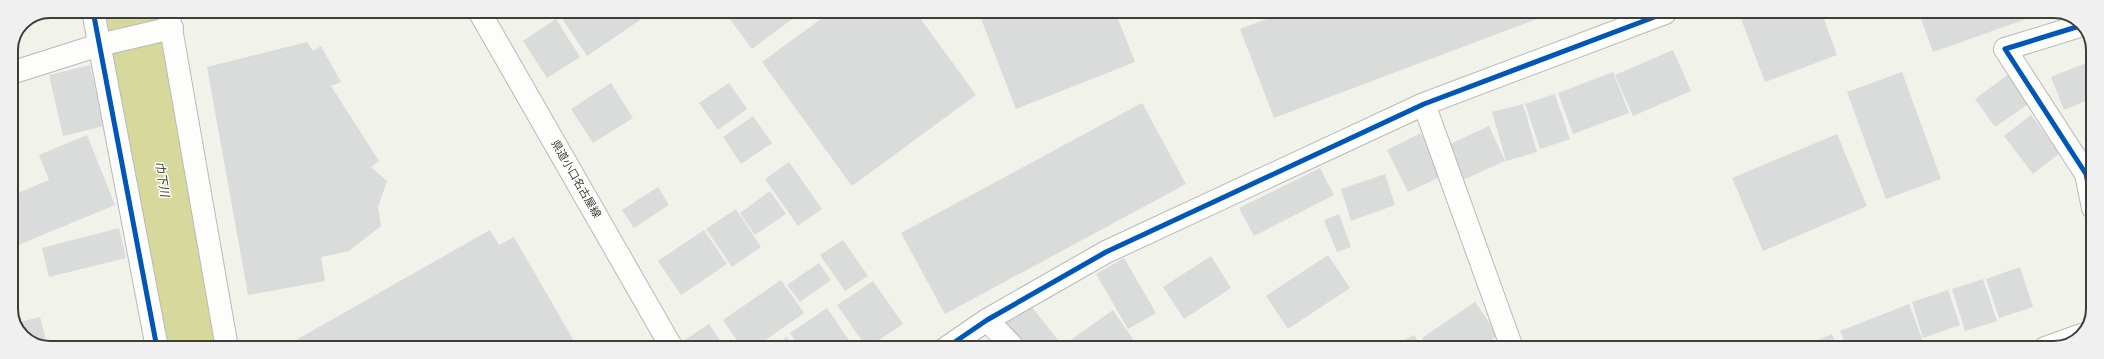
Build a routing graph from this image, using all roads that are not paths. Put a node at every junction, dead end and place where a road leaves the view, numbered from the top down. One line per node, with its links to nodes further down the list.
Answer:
1 (96, 18): 6 (street)
2 (483, 18): 13 (street, 県道小口名古屋線)
3 (1652, 18): 8 (street)
4 (170, 20): 6 (street); 12 (street)
5 (2077, 27): 9 (street)
6 (105, 44): 7 (street); 11 (street)
7 (18, 71)
8 (1424, 104): 10 (street); 16 (street)
9 (2086, 169)
10 (987, 320): 14 (street); 15 (street)
11 (156, 341)
12 (226, 341)
13 (668, 341)
14 (956, 341)
15 (1007, 341)
16 (1509, 341)

